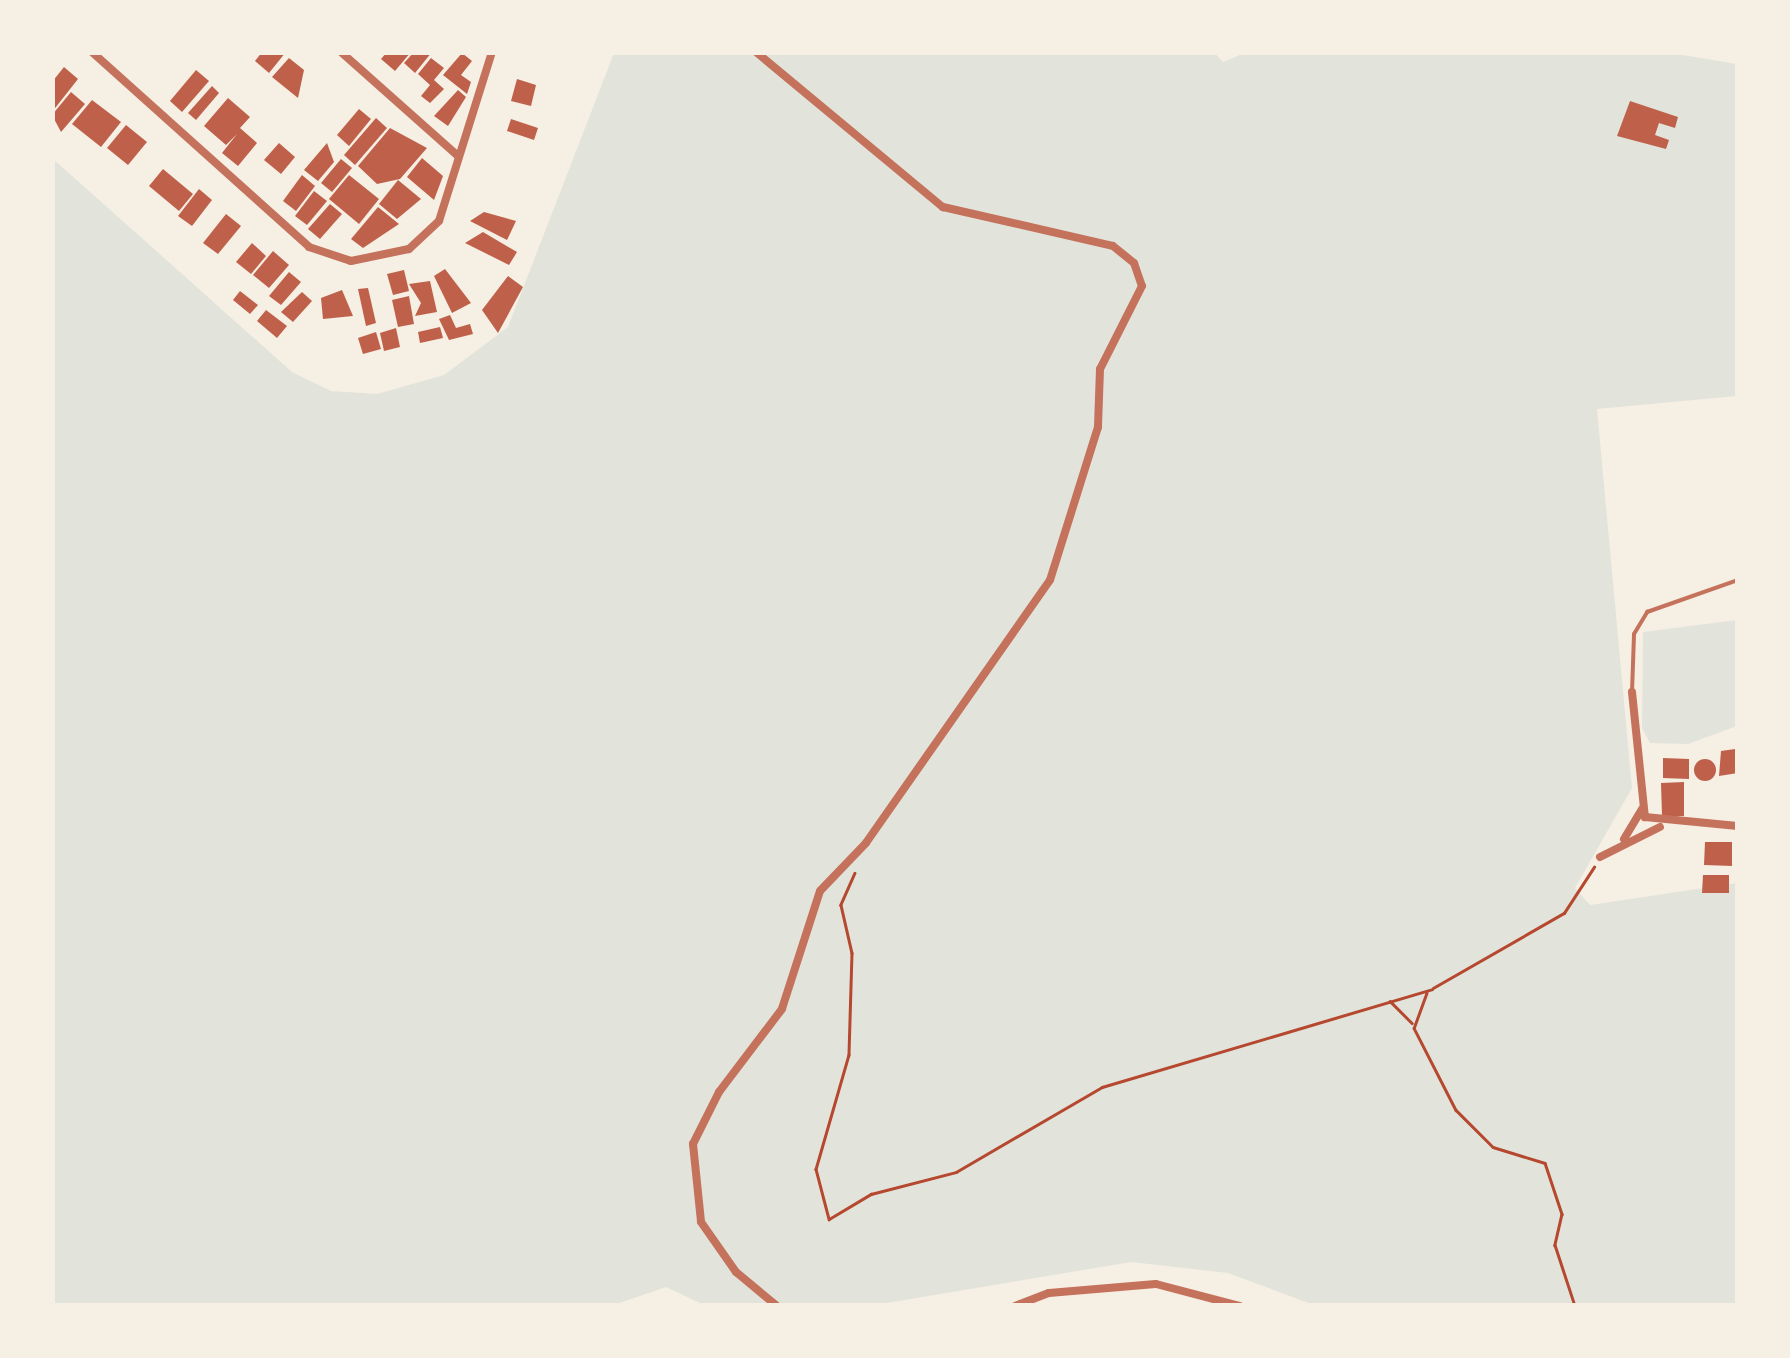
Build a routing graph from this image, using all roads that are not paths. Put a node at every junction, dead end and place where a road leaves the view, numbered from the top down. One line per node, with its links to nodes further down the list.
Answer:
1 (92, 52): 5 (street)
2 (342, 52): 5 (street)
3 (492, 52): 5 (street)
4 (756, 52): 13 (street)
5 (456, 155)
6 (1738, 580): 7 (lane)
7 (1632, 692): 8 (street)
8 (1642, 809): 9 (street); 11 (street)
9 (1664, 826): 10 (street); 11 (street)
10 (1738, 826)
11 (1612, 850): 12 (street)
12 (1600, 857)
13 (777, 1306)
14 (1015, 1306): 15 (street)
15 (1240, 1306)

